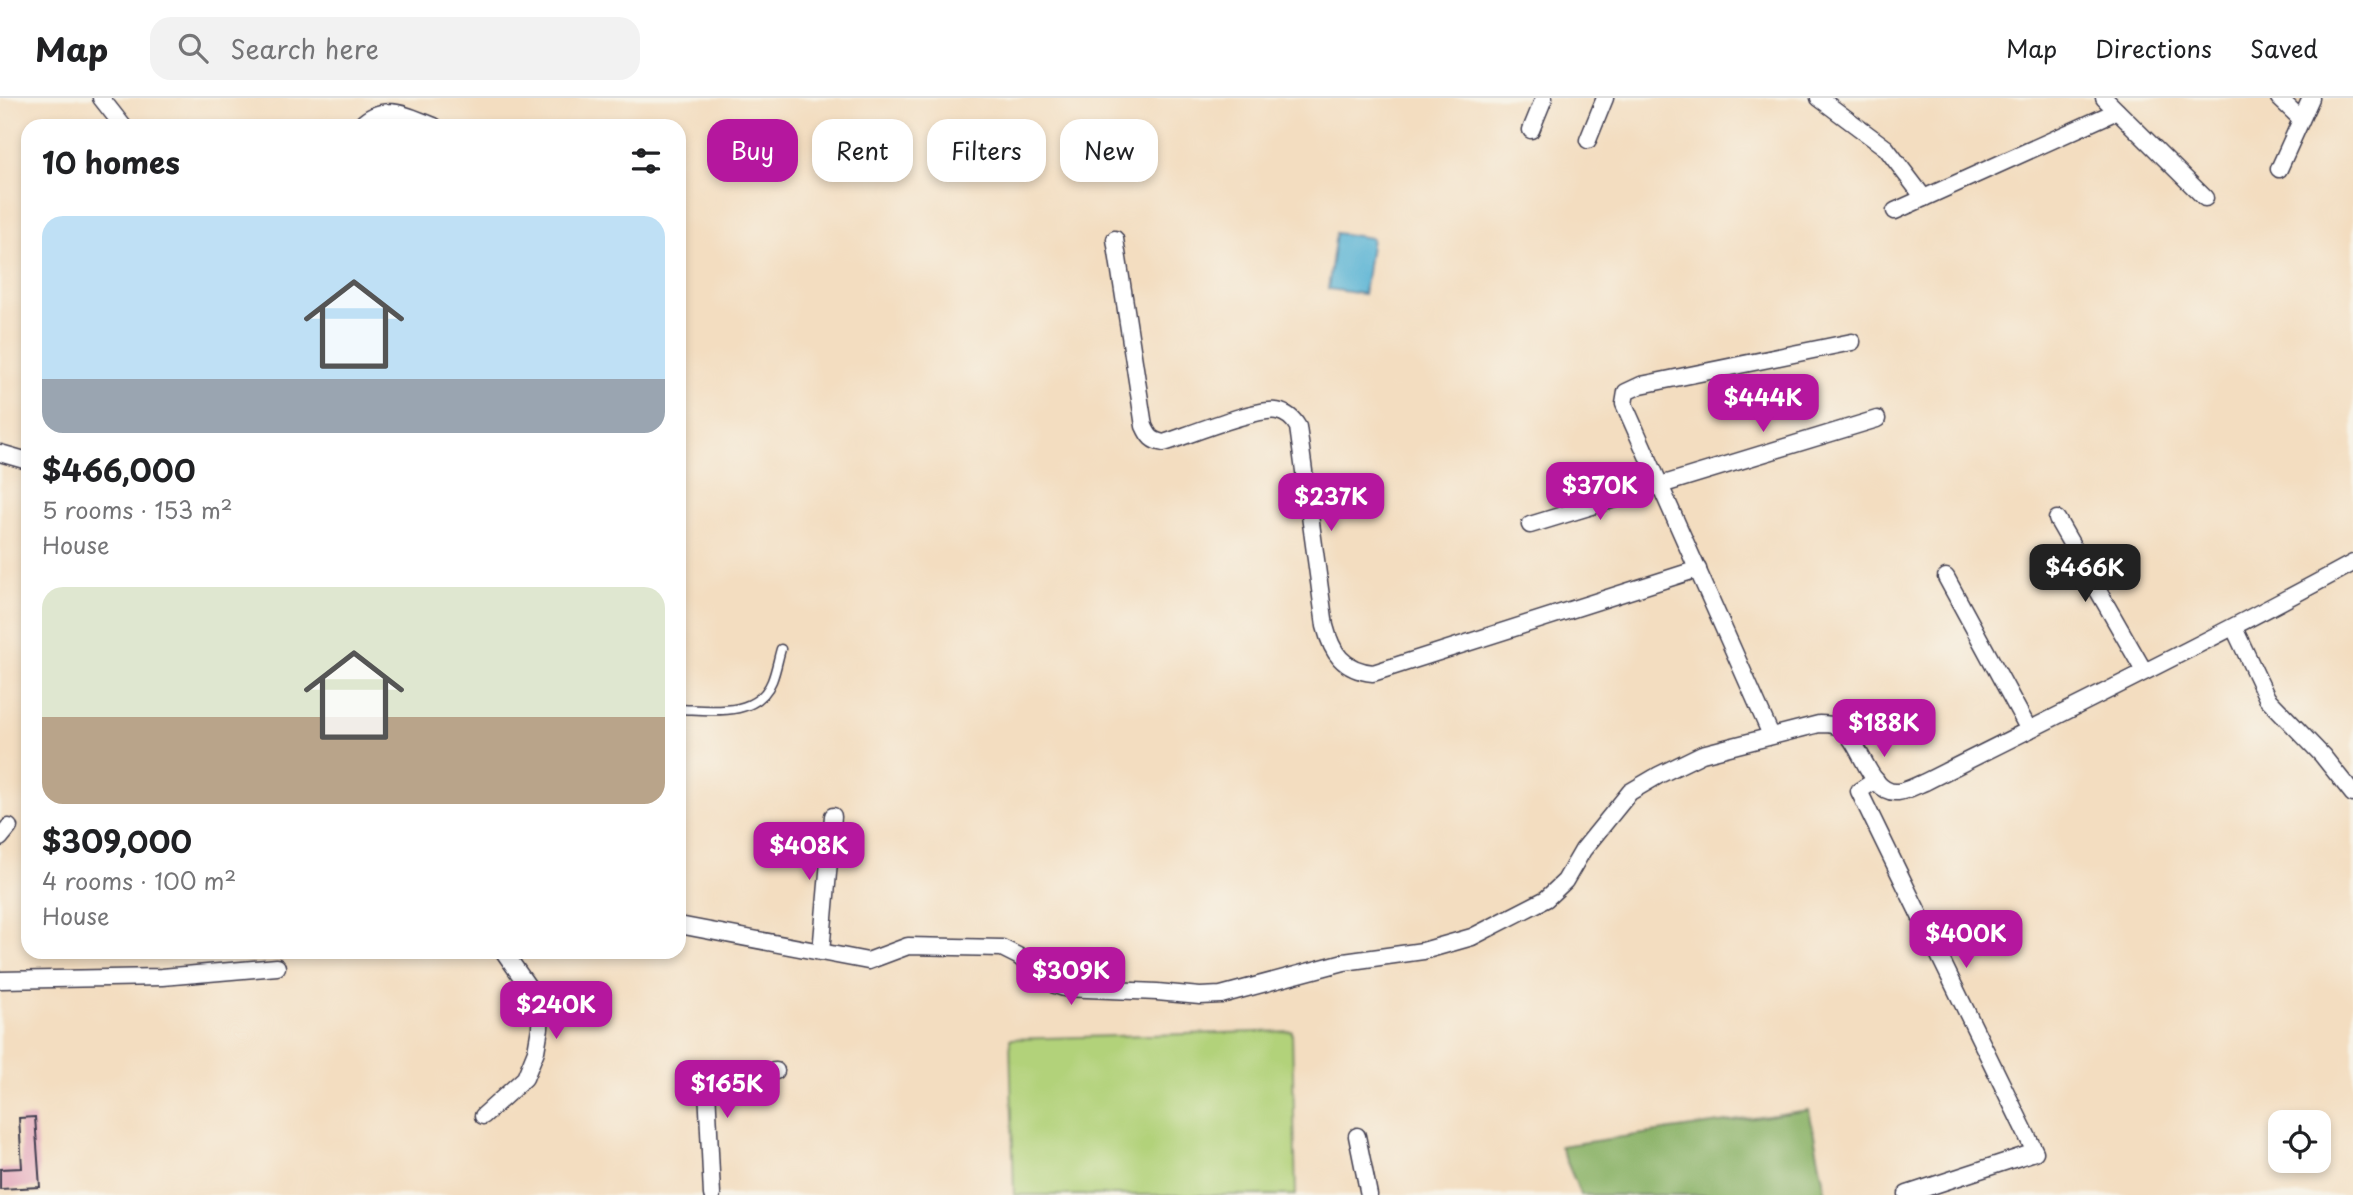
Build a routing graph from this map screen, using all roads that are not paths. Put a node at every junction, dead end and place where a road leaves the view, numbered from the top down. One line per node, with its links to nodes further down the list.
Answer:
1 (101, 98): 9 (street)
2 (1544, 98): 13 (street)
3 (1605, 98): 14 (street)
4 (1819, 98): 16 (street)
5 (2104, 98): 8 (street)
6 (2279, 98): 12 (street)
7 (2311, 98): 12 (street)
8 (2117, 111): 16 (street); 17 (street)
9 (118, 119)
10 (367, 119): 11 (street)
11 (415, 119)
12 (2301, 119): 15 (street)
13 (1531, 130)
14 (1588, 140)
15 (2278, 169)
16 (1924, 198): 18 (street)
17 (2205, 198)
18 (1895, 211)
19 (1115, 239): 28 (street)
20 (1852, 342): 24 (street)
21 (1877, 419): 24 (street)
22 (0, 453): 23 (street)
23 (21, 459)
24 (1660, 484): 26 (street); 28 (street)
25 (2057, 519): 32 (street)
26 (1530, 525)
27 (2353, 564): 30 (street)
28 (1698, 569): 35 (street)
29 (1946, 577): 34 (street)
30 (2234, 628): 32 (street); 37 (street)
31 (781, 649): 33 (lane)
32 (2144, 671): 34 (street)
33 (686, 709)
34 (2029, 730): 36 (street)
35 (1771, 735): 36 (street); 40 (street)
36 (1876, 780): 47 (street)
37 (2353, 794)
38 (833, 816): 40 (street)
39 (686, 926): 40 (street)
40 (821, 952)
41 (509, 959): 45 (street)
42 (277, 967): 43 (street)
43 (0, 979)
44 (776, 1071): 48 (street)
45 (483, 1116)
46 (1357, 1136): 49 (street)
47 (1907, 1194)
48 (712, 1195)
49 (1370, 1195)

